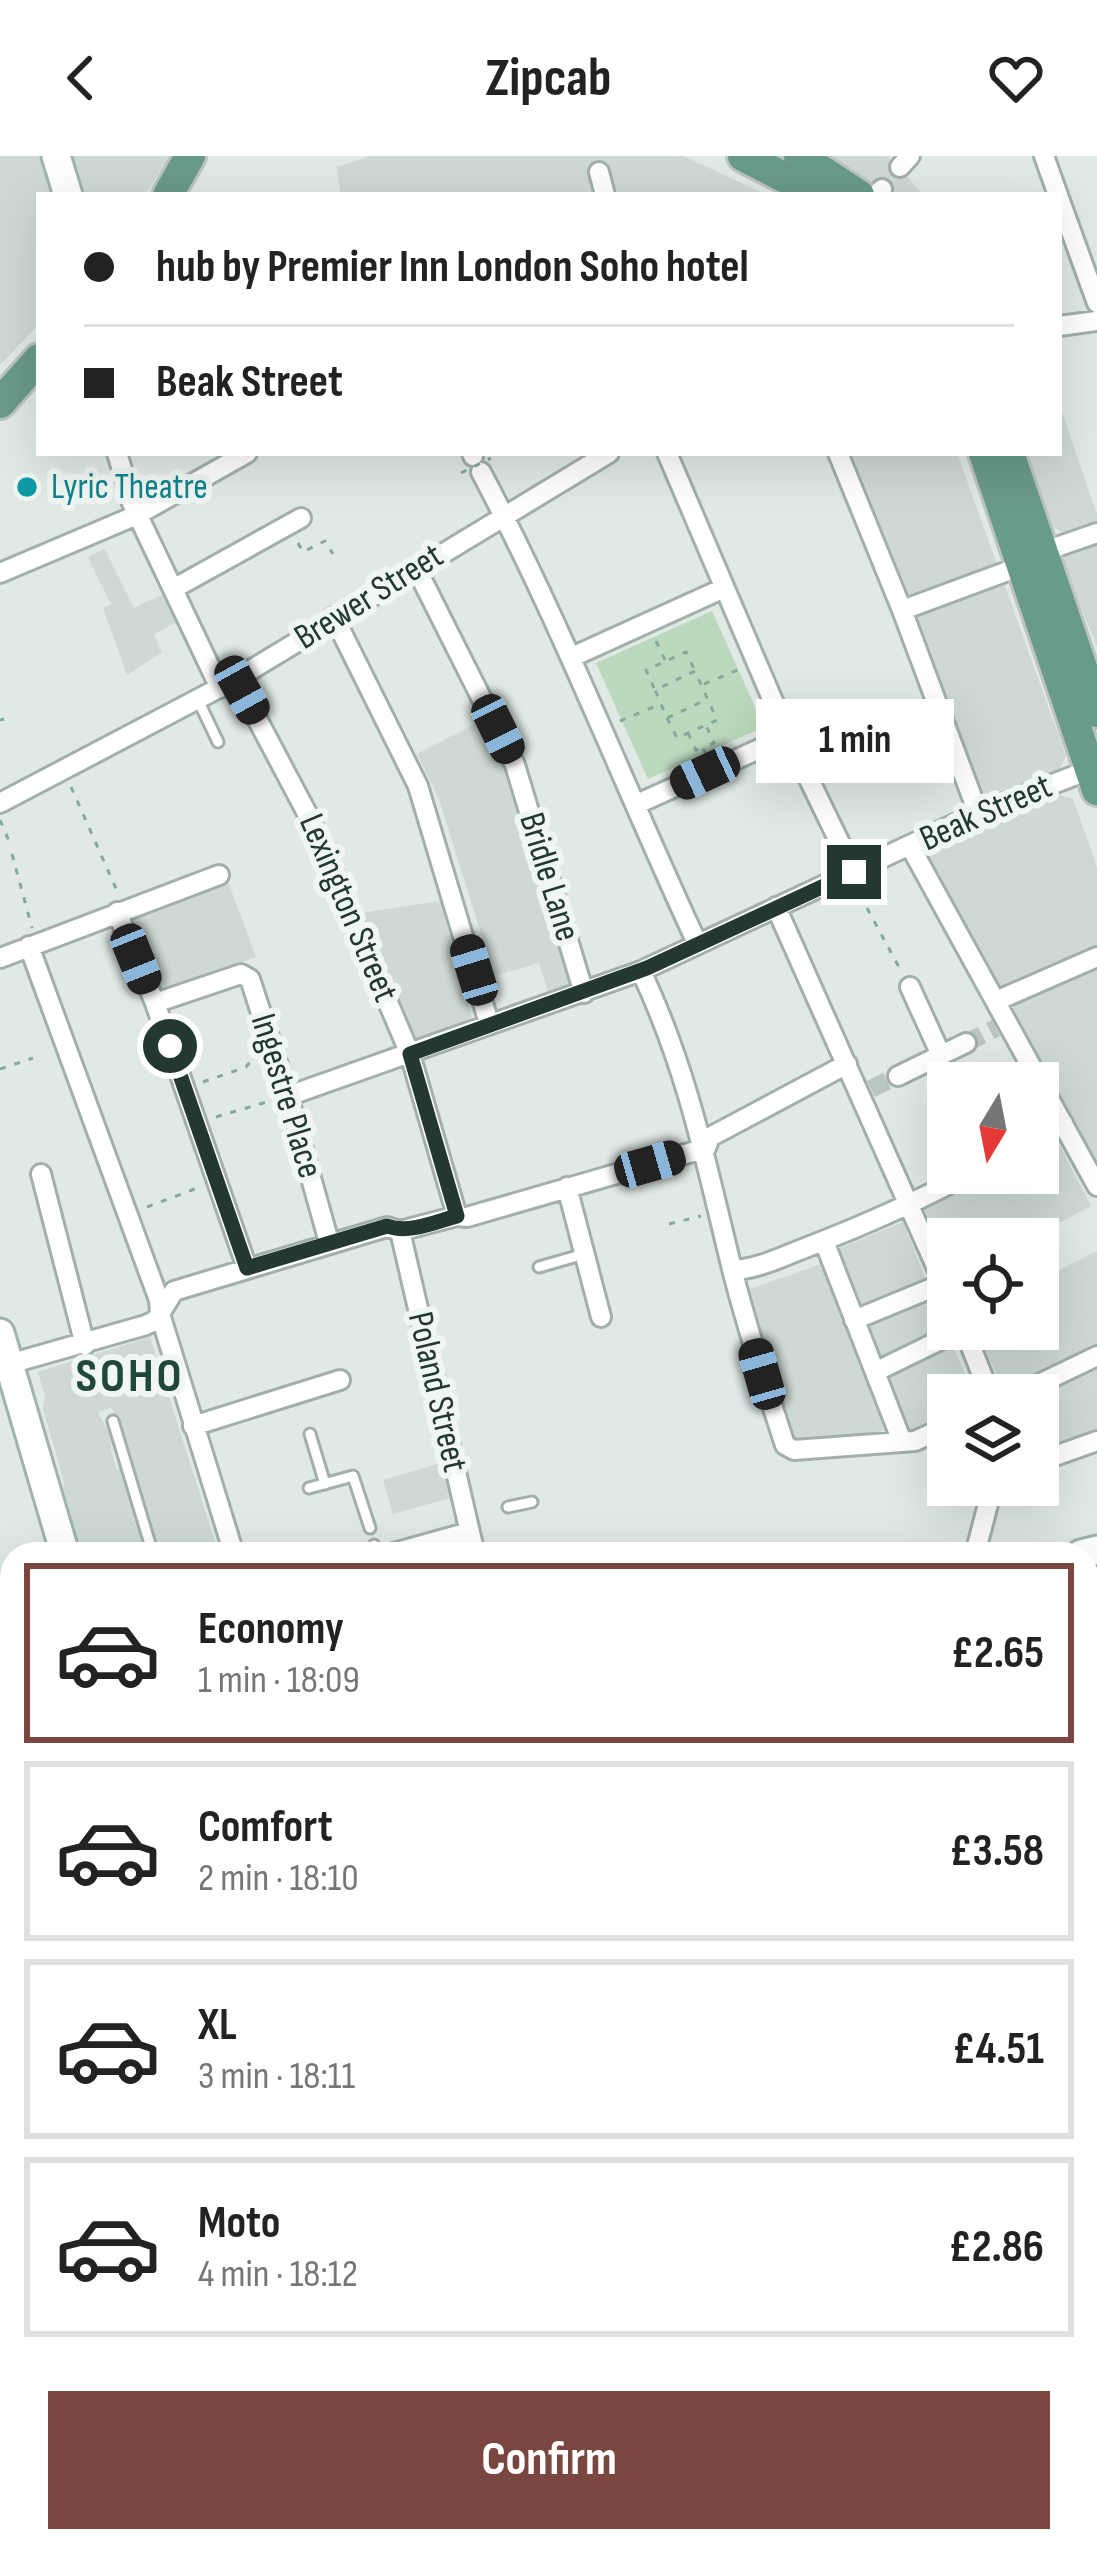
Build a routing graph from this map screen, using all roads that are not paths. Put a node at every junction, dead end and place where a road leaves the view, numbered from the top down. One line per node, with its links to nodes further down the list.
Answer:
1 (56, 156): 6 (street)
2 (743, 156): 8 (main road)
3 (799, 156): 9 (main road)
4 (1044, 156): 10 (street)
5 (599, 172): 7 (street)
6 (67, 192)
7 (604, 192)
8 (812, 192)
9 (870, 192)
10 (1057, 192)
11 (1062, 207): 12 (street)
12 (1097, 303)
13 (1097, 321): 14 (street)
14 (1062, 326)
15 (36, 362): 16 (main road)
16 (0, 403)
17 (118, 456): 26 (street, Lexington Street)
18 (242, 456): 26 (street)
19 (604, 456): 25 (street, Brewer Street)
20 (669, 456): 32 (street)
21 (839, 456): 45 (street)
22 (985, 456): 29 (main road)
23 (1010, 456): 29 (main road)
24 (476, 462): 25 (street)
25 (503, 514): 30 (street, Brewer Street); 36 (street)
26 (137, 515): 31 (street); 33 (street, Lexington Street)
27 (301, 518): 33 (street)
28 (1097, 533): 29 (street)
29 (1033, 558): 34 (street); 39 (main road); 42 (main road)
30 (416, 568): 35 (street, Brewer Street); 57 (street, Bridle Lane)
31 (0, 573)
32 (724, 588): 36 (street); 40 (street)
33 (173, 589): 37 (street, Lexington Street)
34 (908, 608)
35 (334, 617): 37 (street, Brewer Street); 60 (street)
36 (572, 657): 44 (street)
37 (228, 683): 38 (street, Brewer Street); 62 (street, Lexington Street)
38 (198, 700): 41 (lane); 43 (street, Brewer Street)
39 (1097, 712)
40 (788, 736): 44 (street); 47 (street)
41 (218, 742)
42 (1095, 775): 45 (street, Beak Street)
43 (0, 803)
44 (637, 804): 51 (street)
45 (978, 813): 46 (street, Beak Street)
46 (910, 846): 47 (street, Beak Street); 58 (street)
47 (854, 872): 49 (street, Beak Street)
48 (219, 875): 50 (street)
49 (776, 907): 51 (street, Beak Street); 64 (street)
50 (120, 908): 52 (street); 59 (street)
51 (697, 943): 55 (street, Beak Street)
52 (29, 946): 54 (street); 85 (street)
53 (1097, 957): 58 (street)
54 (0, 958)
55 (641, 970): 57 (street, Beak Street); 69 (street)
56 (910, 987): 63 (street)
57 (584, 993): 60 (street, Beak Street)
58 (996, 1001): 67 (street)
59 (155, 1003): 66 (street, Ingestre Place); 82 (street)
60 (489, 1022): 62 (street, Beak Street)
61 (966, 1043): 63 (street)
62 (410, 1054): 66 (street, Beak Street); 75 (street, Lexington Street)
63 (941, 1055): 65 (street)
64 (847, 1064): 69 (street); 74 (street)
65 (898, 1076)
66 (288, 1096): 78 (street, Ingestre Place)
67 (1063, 1123): 68 (street); 71 (street)
68 (1059, 1125)
69 (706, 1148): 72 (street); 83 (street)
70 (41, 1174): 89 (street)
71 (1097, 1186)
72 (567, 1187): 75 (street); 80 (street)
73 (931, 1194): 74 (street)
74 (910, 1205): 77 (street); 79 (street)
75 (457, 1216): 76 (street)
76 (400, 1231): 78 (street); 108 (street, Poland Street)
77 (824, 1240): 83 (street); 87 (street)
78 (329, 1242): 82 (street)
79 (927, 1244)
80 (584, 1254): 81 (lane); 86 (street)
81 (539, 1267)
82 (247, 1268): 85 (street)
83 (733, 1270): 100 (street)
84 (927, 1295): 87 (street)
85 (160, 1314): 89 (street); 97 (street)
86 (601, 1317)
87 (854, 1320): 93 (street)
88 (0, 1333): 92 (street)
89 (85, 1345): 92 (street)
90 (927, 1347): 93 (street)
91 (1097, 1356): 94 (street)
92 (9, 1364): 110 (street)
93 (874, 1372): 100 (street)
94 (1059, 1374)
95 (340, 1380): 97 (street)
96 (112, 1421): 111 (lane)
97 (194, 1426): 112 (street)
98 (310, 1434): 103 (lane)
99 (927, 1436): 100 (street)
100 (901, 1439)
101 (1097, 1441): 102 (street)
102 (1059, 1455)
103 (325, 1484): 104 (lane); 109 (lane)
104 (309, 1488)
105 (532, 1502): 107 (lane)
106 (988, 1506): 115 (street)
107 (508, 1508)
108 (472, 1522): 113 (street); 114 (street, Poland Street)
109 (370, 1528)
110 (61, 1542)
111 (149, 1542)
112 (230, 1542)
113 (409, 1542)
114 (474, 1542)
115 (978, 1542)

